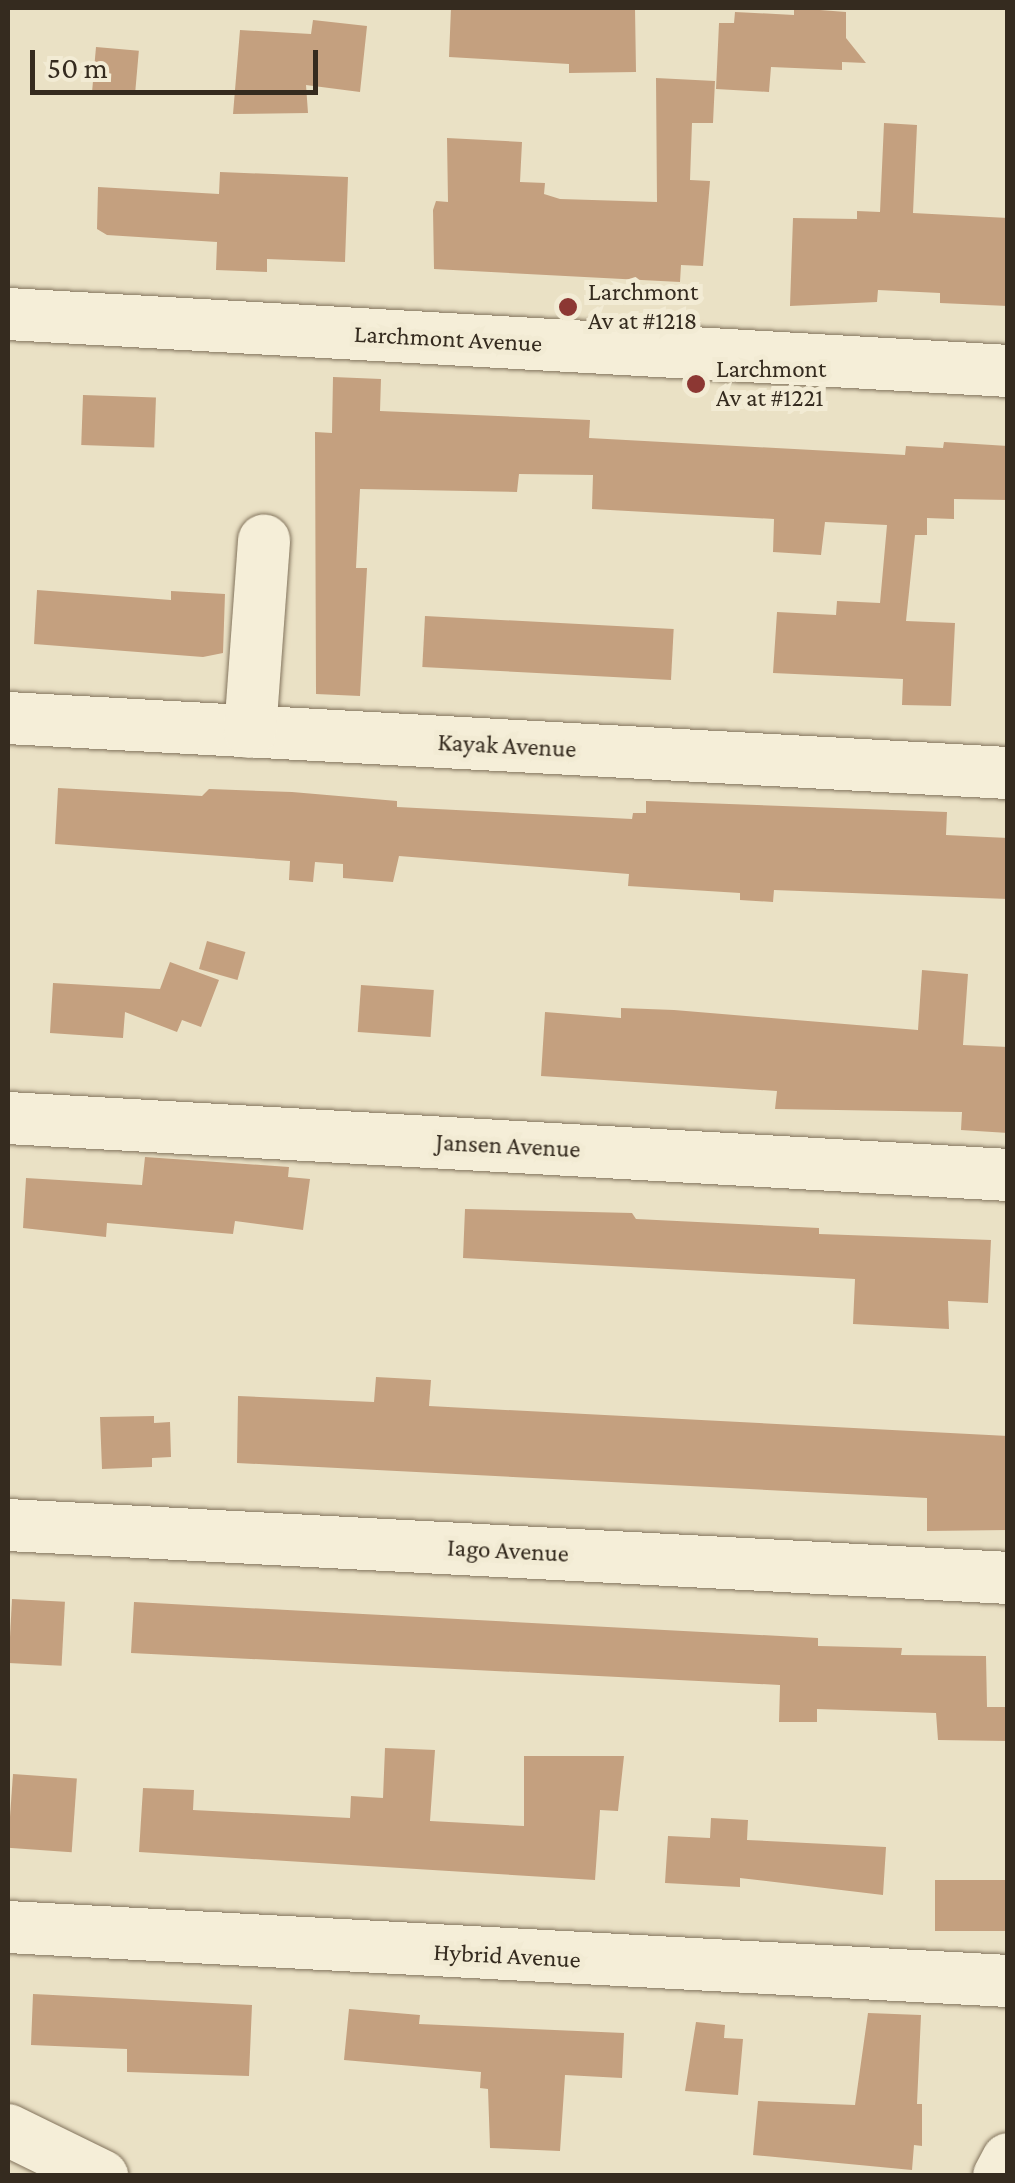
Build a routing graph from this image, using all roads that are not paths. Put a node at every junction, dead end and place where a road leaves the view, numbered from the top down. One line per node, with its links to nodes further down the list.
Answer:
1 (8, 314): 2 (street, Larchmont Avenue)
2 (1008, 371)
3 (264, 541): 5 (street)
4 (8, 718): 5 (street, Kayak Avenue)
5 (250, 732): 6 (street, Kayak Avenue)
6 (1008, 773)
7 (8, 1118): 8 (street, Jansen Avenue)
8 (1008, 1175)
9 (8, 1525): 10 (street, Iago Avenue)
10 (1008, 1578)
11 (8, 1927): 12 (street, Hybrid Avenue)
12 (1008, 1981)
13 (8, 2130): 15 (street)
14 (1008, 2159): 16 (street)
15 (102, 2176)
16 (999, 2176)

